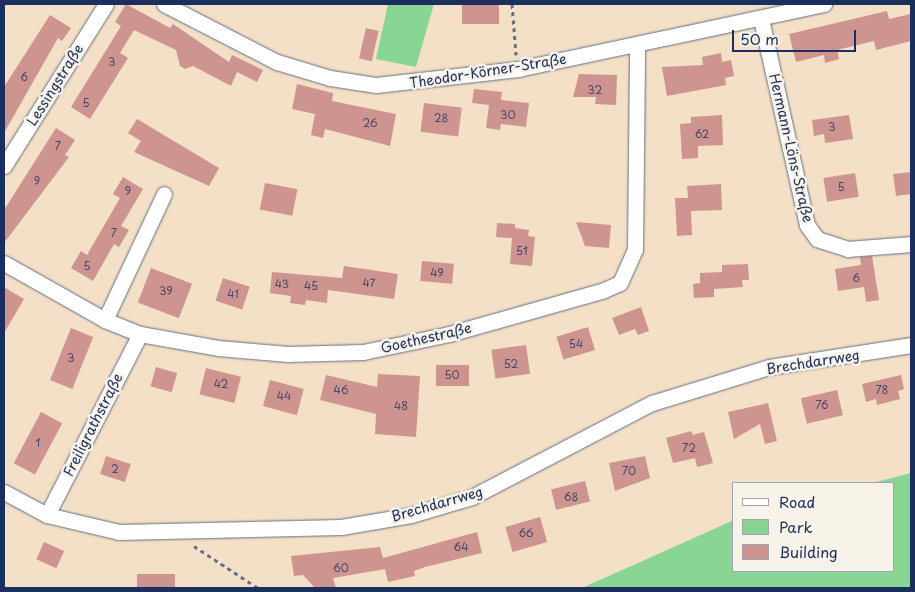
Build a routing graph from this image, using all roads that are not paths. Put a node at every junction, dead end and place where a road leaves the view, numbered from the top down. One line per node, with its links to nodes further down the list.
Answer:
1 (106, 4): 6 (street, Lessingstraße)
2 (164, 4): 5 (street, Theodor-Körner-Straße)
3 (824, 4): 4 (street, Theodor-Körner-Straße)
4 (761, 19): 5 (street, Theodor-Körner-Straße); 8 (street, Hermann-Löns-Straße)
5 (636, 45): 11 (street, Goethestraße)
6 (4, 166)
7 (164, 194): 10 (street)
8 (911, 244)
9 (4, 263): 10 (street, Goethestraße)
10 (105, 320): 11 (street, Goethestraße)
11 (140, 334): 14 (street, Freiligrathstraße)
12 (911, 345): 14 (street, Brechdarrweg)
13 (4, 492): 14 (street, Brechdarrweg)
14 (47, 515)

